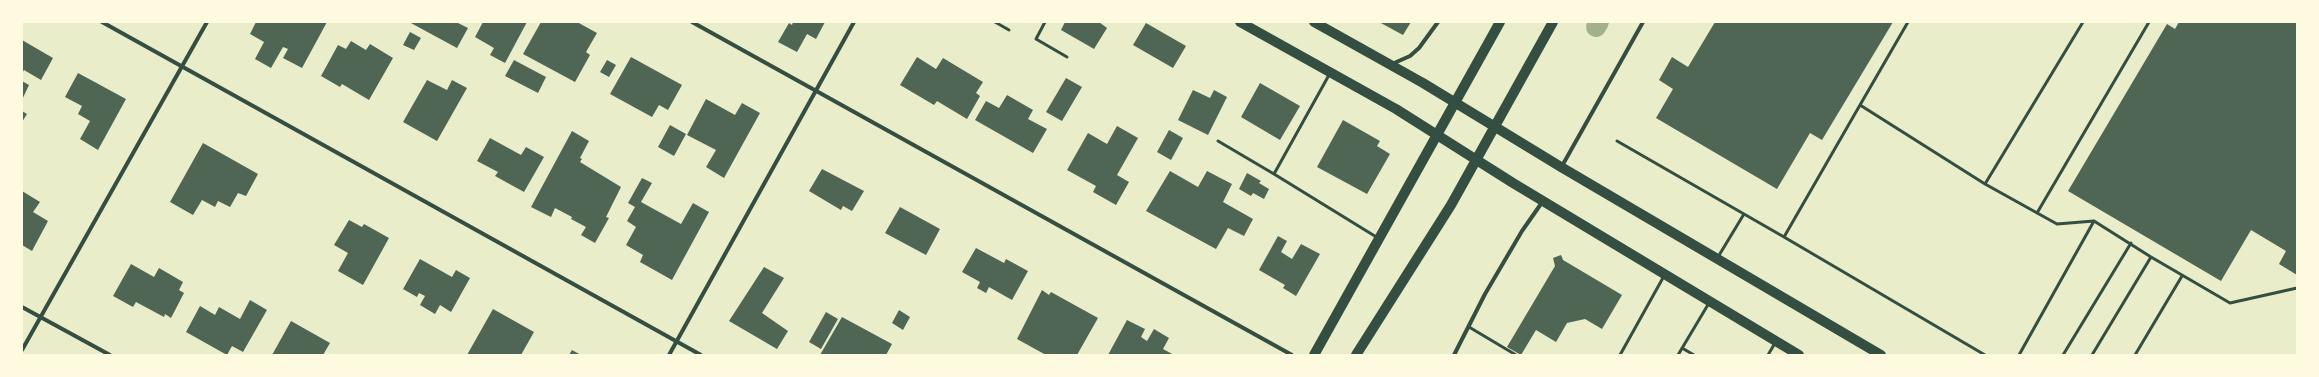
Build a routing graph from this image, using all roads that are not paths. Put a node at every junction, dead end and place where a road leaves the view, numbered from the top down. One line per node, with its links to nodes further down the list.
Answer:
1 (102, 22): 19 (street)
2 (207, 22): 19 (street)
3 (692, 22): 21 (street)
4 (854, 22): 21 (street)
5 (995, 22): 16 (lane)
6 (1045, 22): 17 (lane)
7 (1240, 22): 20 (main road)
8 (1314, 22): 18 (main road)
9 (1438, 22): 18 (street)
10 (1500, 22): 22 (main road)
11 (1553, 22): 24 (main road)
12 (1643, 22): 29 (street)
13 (1908, 22): 23 (lane)
14 (2083, 22): 31 (lane)
15 (2149, 22): 33 (lane)
16 (1009, 30)
17 (1067, 57)
18 (1390, 64): 22 (main road)
19 (182, 67): 46 (street); 48 (street)
20 (1331, 72): 25 (main road); 30 (lane)
21 (816, 90): 48 (street); 55 (street)
22 (1455, 101): 24 (main road); 25 (main road)
23 (1860, 105): 31 (lane); 36 (lane)
24 (1494, 126): 28 (main road); 29 (main road)
25 (1437, 134): 28 (main road); 37 (main road)
26 (1218, 140): 30 (lane)
27 (1617, 141): 34 (lane)
28 (1476, 159): 32 (main road); 57 (main road)
29 (1561, 167): 40 (main road)
30 (1274, 174): 37 (lane)
31 (1985, 184): 33 (lane)
32 (1543, 201): 41 (main road); 47 (street)
33 (2037, 213): 35 (lane)
34 (1744, 214): 36 (lane); 40 (lane)
35 (2094, 221): 38 (lane); 67 (lane)
36 (1784, 237): 66 (lane)
37 (1378, 238): 56 (main road)
38 (2131, 243): 39 (lane); 68 (lane)
39 (2151, 258): 42 (lane); 69 (lane)
40 (1718, 259): 65 (main road)
41 (1665, 274): 44 (main road); 60 (lane)
42 (2182, 276): 43 (lane); 70 (lane)
43 (2297, 288)
44 (1710, 301): 49 (main road); 50 (lane)
45 (22, 307): 46 (street)
46 (39, 316): 51 (street); 52 (street)
47 (1469, 327): 58 (street); 59 (lane)
48 (676, 341): 53 (street); 54 (street)
49 (1776, 341): 63 (lane); 64 (main road)
50 (1682, 348): 61 (lane); 62 (lane)
51 (22, 350)
52 (110, 355)
53 (669, 355)
54 (701, 355)
55 (1292, 355)
56 (1314, 355)
57 (1356, 355)
58 (1454, 355)
59 (1516, 355)
60 (1620, 355)
61 (1678, 355)
62 (1694, 355)
63 (1768, 355)
64 (1799, 355)
65 (1881, 355)
66 (1985, 355)
67 (2019, 355)
68 (2063, 355)
69 (2092, 355)
70 (2135, 355)

